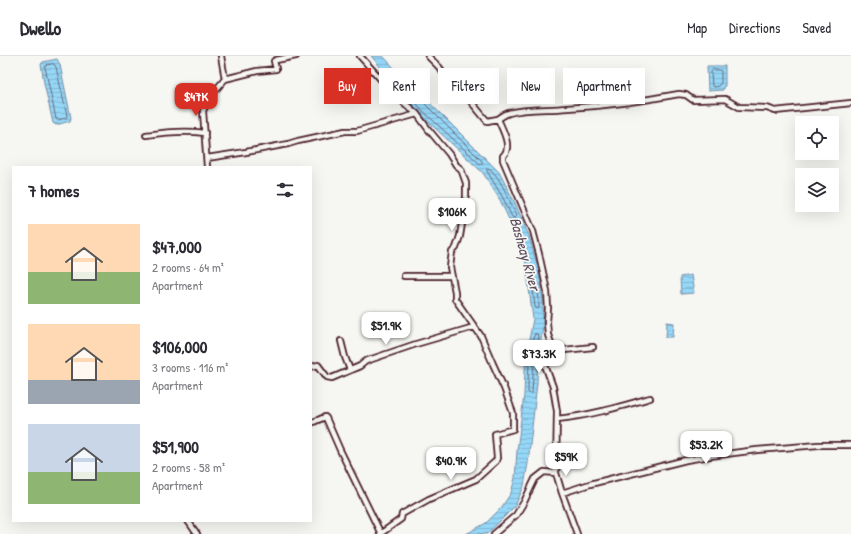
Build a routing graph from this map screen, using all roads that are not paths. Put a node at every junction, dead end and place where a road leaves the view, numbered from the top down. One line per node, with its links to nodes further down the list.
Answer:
1 (221, 56): 6 (street)
2 (296, 56): 6 (street)
3 (360, 56): 9 (street)
4 (428, 56): 5 (street)
5 (440, 68)
6 (225, 79): 11 (street)
7 (851, 102): 10 (street)
8 (473, 104): 10 (street)
9 (417, 114): 13 (street); 16 (street)
10 (498, 119): 20 (street)
11 (205, 133): 12 (street); 13 (street)
12 (146, 135)
13 (207, 158): 14 (street)
14 (207, 166)
15 (404, 276): 16 (street)
16 (451, 276): 17 (street)
17 (474, 327): 22 (street); 31 (street)
18 (341, 341): 22 (street)
19 (593, 348): 20 (street)
20 (554, 351): 24 (street)
21 (312, 367): 22 (street)
22 (350, 370)
23 (650, 398): 24 (street)
24 (557, 419): 27 (street)
25 (312, 423): 31 (street)
26 (851, 445): 28 (street)
27 (556, 473): 28 (street); 32 (street)
28 (562, 493): 33 (street)
29 (189, 522): 30 (street)
30 (197, 534)
31 (380, 534)
32 (494, 534)
33 (577, 534)

